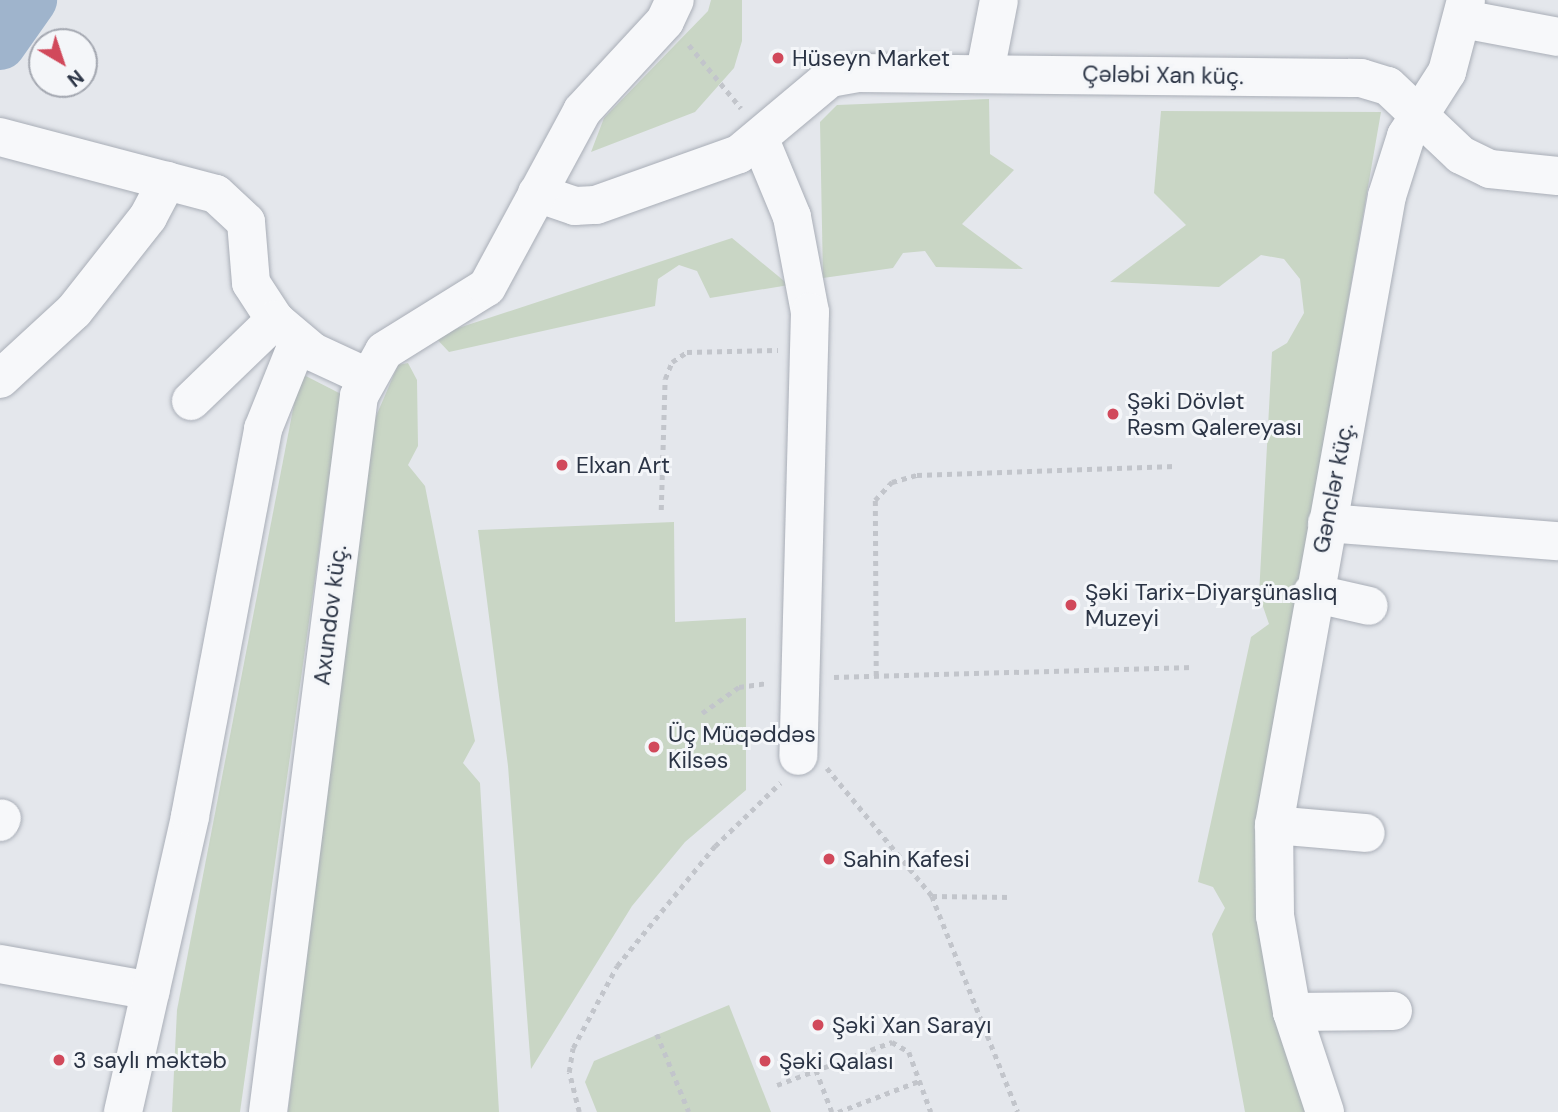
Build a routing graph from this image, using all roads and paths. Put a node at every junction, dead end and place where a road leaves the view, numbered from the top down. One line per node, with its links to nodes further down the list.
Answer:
1 (999, 0): 5 (street)
2 (1465, 10): 4 (street); 6 (street, Gənclər küç.)
3 (670, 11): 7 (path); 11 (street, Axundov küç.)
4 (1558, 37)
5 (985, 72): 6 (street, Çələbi Xan küç.); 7 (street, Çələbi Xan küç.)
6 (1422, 112): 9 (street, Çələbi Xan küç.); 19 (street, Gənclər küç.)
7 (761, 142): 11 (street); 13 (street)
8 (3, 145): 10 (street)
9 (1558, 176)
10 (167, 181): 12 (street); 15 (street)
11 (537, 193): 14 (street, Axundov küç.)
12 (286, 331): 14 (street); 16 (street); 33 (street)
13 (811, 349): 18 (path); 25 (street)
14 (367, 377): 41 (street, Axundov küç.)
15 (0, 379)
16 (191, 401)
17 (1175, 466): 24 (path)
18 (661, 510)
19 (1327, 523): 20 (street); 21 (street, Gənclər küç.)
20 (1558, 541)
21 (1312, 593): 22 (street); 28 (street, Gənclər küç.)
22 (1369, 606)
23 (1193, 667): 24 (path)
24 (876, 676): 25 (path)
25 (800, 678): 26 (path); 27 (street)
26 (702, 713)
27 (798, 756): 30 (path); 42 (path)
28 (1274, 825): 29 (street); 35 (street, Gənclər küç.)
29 (1367, 832)
30 (932, 896): 31 (path); 47 (path)
31 (1011, 897)
32 (0, 964): 33 (street)
33 (151, 991): 40 (street)
34 (1393, 1011): 35 (street)
35 (1292, 1012): 48 (street, Gənclər küç.)
36 (657, 1034): 43 (path)
37 (816, 1070): 38 (path); 39 (path); 44 (path)
38 (919, 1081): 45 (path); 46 (path)
39 (777, 1085)
40 (123, 1112)
41 (268, 1112)
42 (579, 1112)
43 (689, 1112)
44 (832, 1112)
45 (838, 1112)
46 (931, 1112)
47 (1018, 1112)
48 (1325, 1112)

